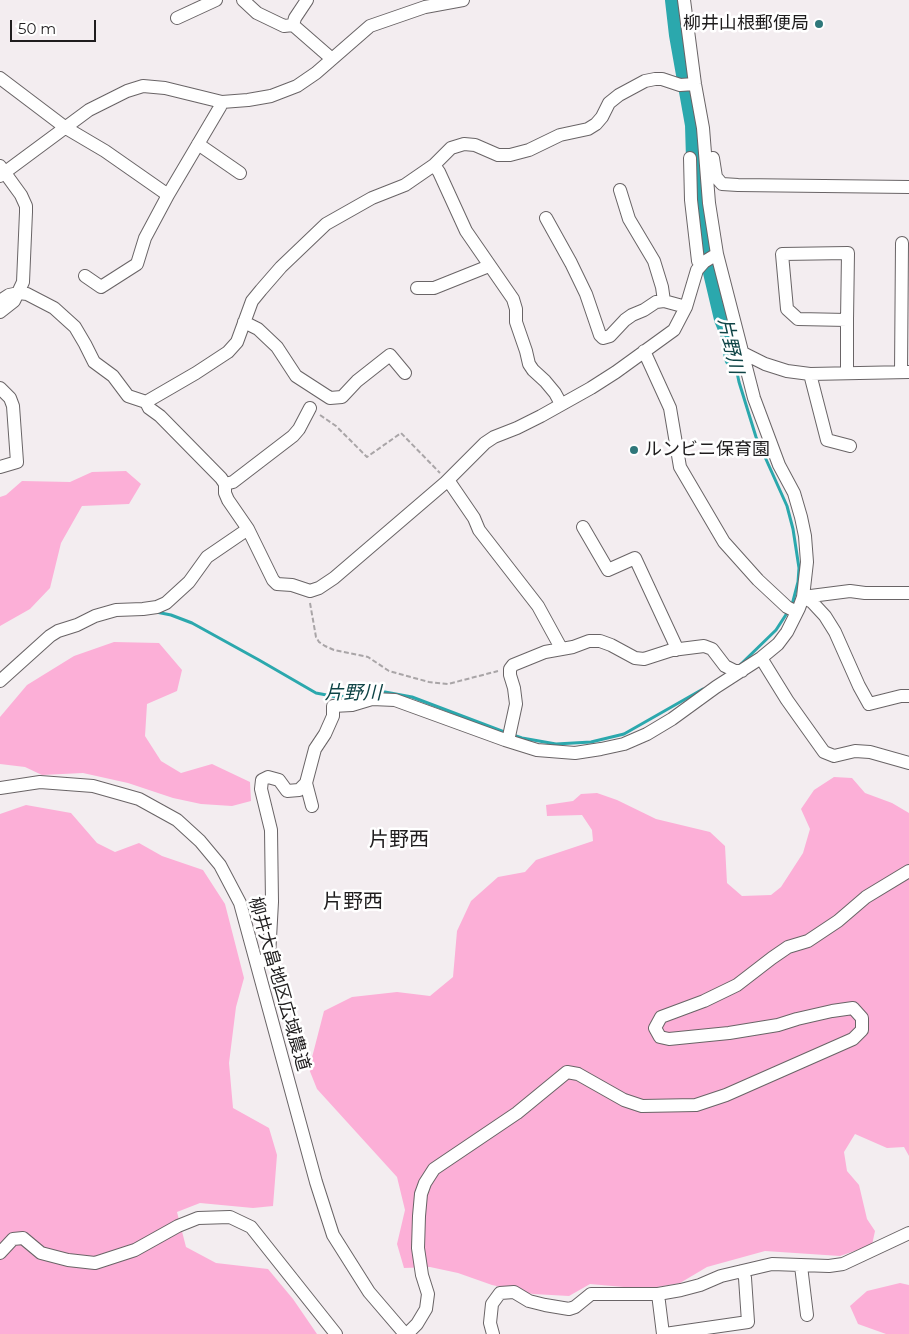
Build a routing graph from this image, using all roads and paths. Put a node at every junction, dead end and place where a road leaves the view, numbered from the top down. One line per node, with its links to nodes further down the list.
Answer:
1 (216, 0): 6 (street)
2 (244, 0): 7 (street)
3 (307, 0): 7 (street)
4 (464, 0): 8 (street)
5 (684, 0): 10 (street)
6 (177, 18)
7 (293, 25): 8 (street)
8 (332, 59): 11 (street)
9 (0, 78): 12 (street)
10 (688, 85): 13 (street); 16 (street)
11 (222, 102): 12 (street); 14 (street)
12 (66, 128): 17 (street); 21 (street)
13 (704, 138): 19 (street); 24 (street)
14 (198, 144): 18 (street); 21 (street)
15 (690, 158): 24 (street)
16 (434, 165): 25 (street); 34 (street)
17 (2, 172): 28 (street)
18 (240, 173)
19 (909, 187)
20 (620, 190): 30 (street)
21 (168, 195): 26 (street)
22 (546, 218): 30 (street)
23 (901, 243): 37 (street)
24 (709, 259): 31 (street); 36 (street)
25 (489, 266): 27 (street); 43 (street)
26 (85, 276)
27 (417, 288)
28 (19, 292): 29 (street); 32 (street); 42 (street)
29 (0, 301)
30 (664, 301): 31 (street)
31 (686, 307): 35 (street)
32 (0, 312)
33 (847, 320): 33 (street); 39 (street)
34 (244, 322): 38 (street); 42 (street)
35 (644, 351): 43 (street); 54 (street)
36 (743, 353): 40 (street); 53 (street)
37 (905, 372): 39 (street)
38 (405, 373)
39 (847, 373): 40 (street)
40 (810, 374): 45 (street)
41 (0, 388): 46 (street)
42 (146, 402): 48 (street)
43 (561, 404): 47 (street)
44 (310, 408): 47 (path); 48 (street)
45 (850, 446)
46 (0, 467)
47 (448, 480): 51 (street); 55 (street)
48 (225, 484): 50 (street)
49 (583, 527): 56 (street)
50 (248, 529): 51 (street); 60 (street)
51 (310, 591): 58 (path)
52 (909, 593): 53 (street)
53 (803, 596): 54 (street); 61 (street)
54 (793, 610): 57 (street)
55 (561, 648): 56 (street); 58 (street)
56 (676, 650): 59 (street)
57 (761, 658): 59 (street); 63 (street)
58 (510, 669): 62 (street)
59 (742, 670): 62 (street)
60 (0, 681)
61 (909, 696)
62 (509, 737): 64 (street)
63 (909, 763)
64 (306, 783): 66 (street); 68 (street)
65 (0, 788): 68 (street, 柳井大畠地区広域農道)
66 (312, 806)
67 (909, 871): 76 (street)
68 (257, 965): 76 (street, 柳井大畠地区広域農道)
69 (909, 1233): 71 (street)
70 (0, 1253): 75 (street)
71 (802, 1266): 72 (street); 74 (street)
72 (742, 1271): 73 (street); 78 (street)
73 (658, 1294): 77 (street); 78 (street)
74 (807, 1315)
75 (336, 1334)
76 (406, 1334)
77 (493, 1334)
78 (664, 1334)

